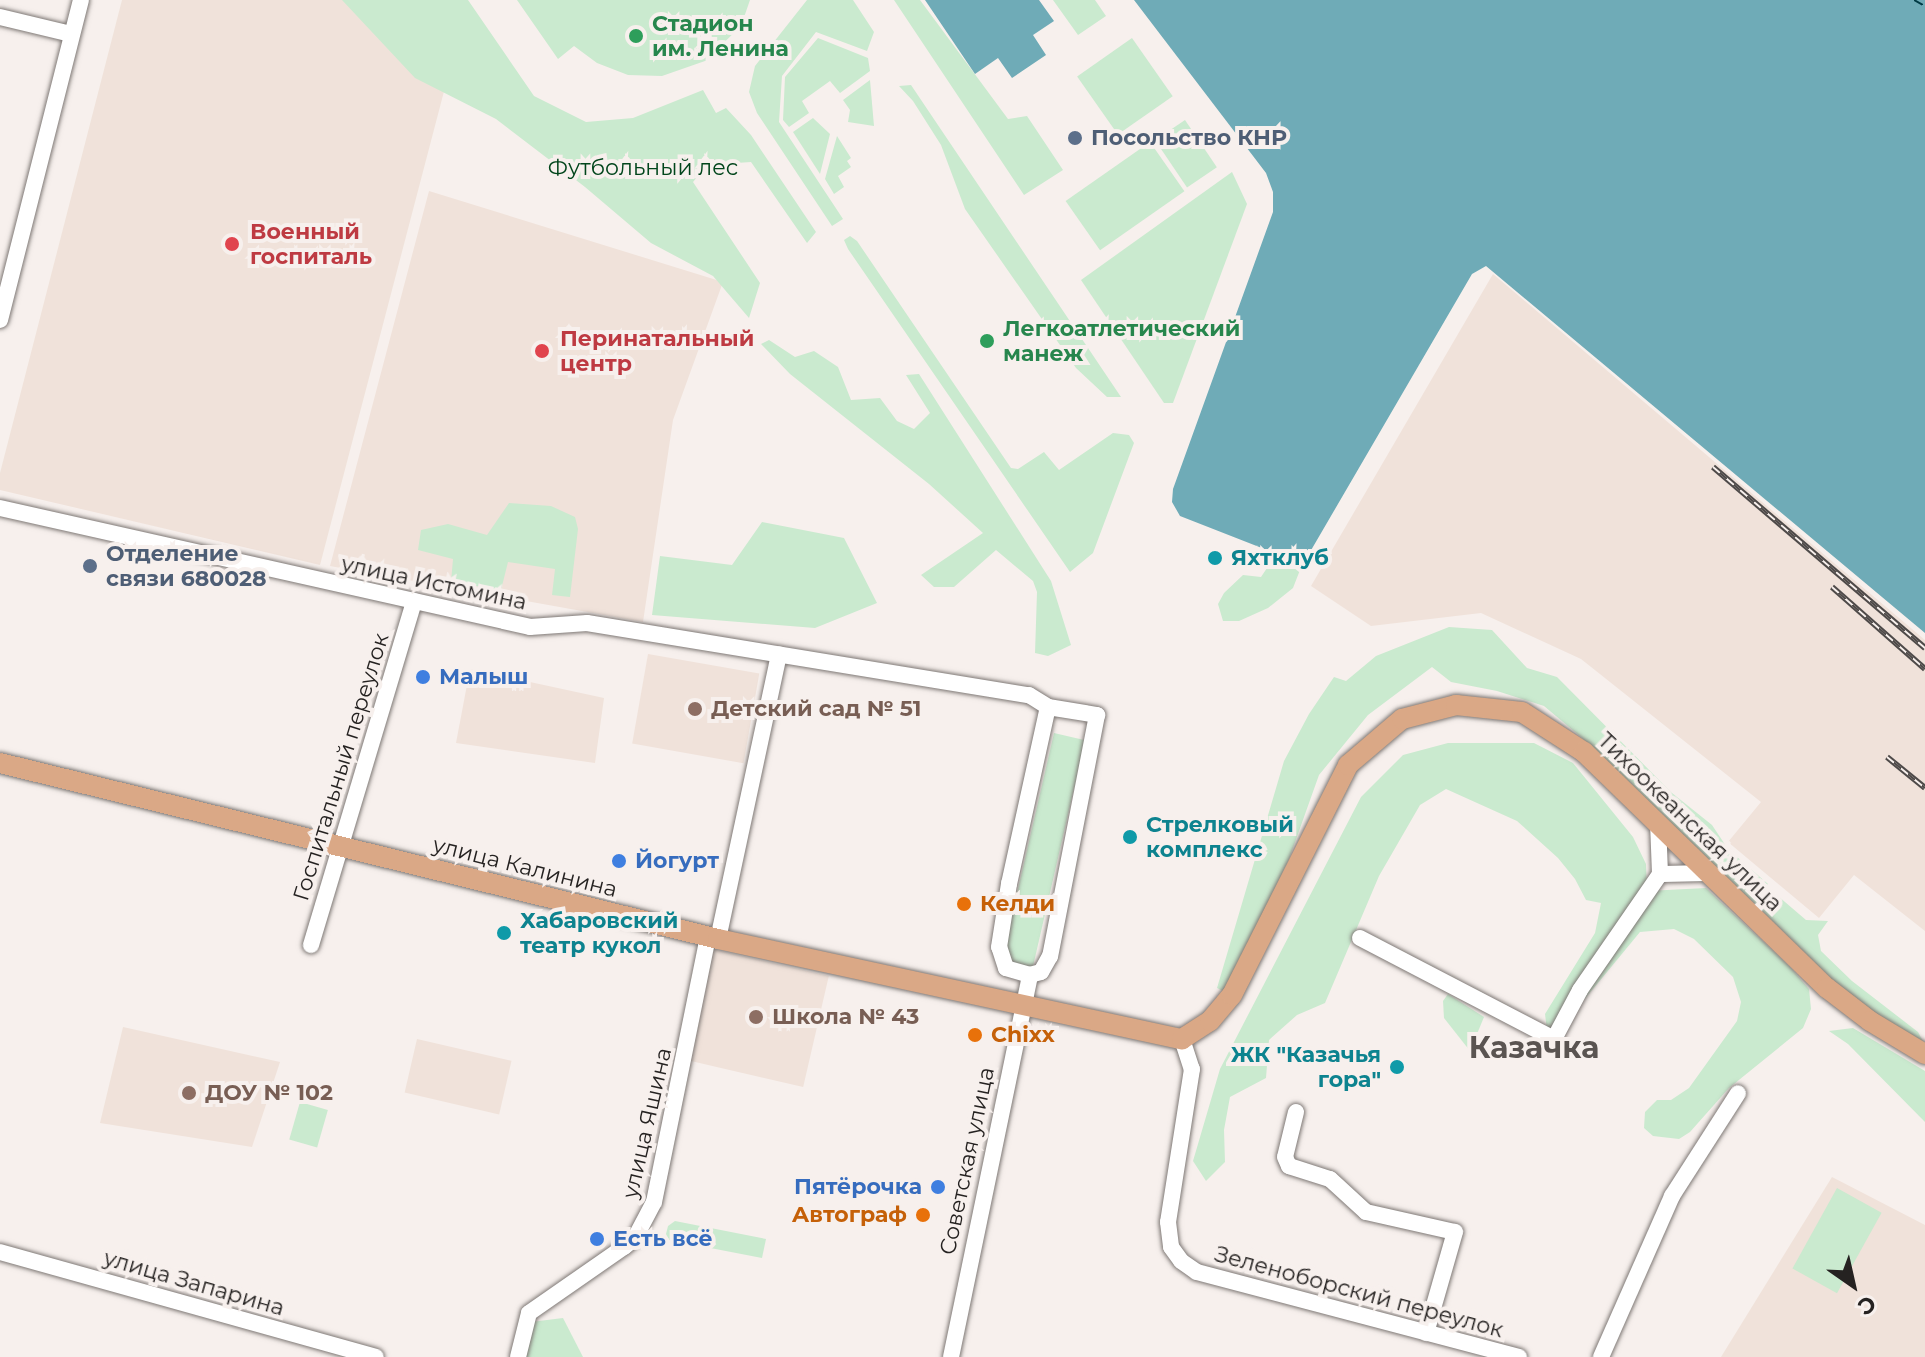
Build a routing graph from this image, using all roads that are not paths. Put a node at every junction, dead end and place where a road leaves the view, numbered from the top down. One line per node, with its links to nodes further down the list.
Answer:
1 (81, 0): 3 (street)
2 (0, 17): 3 (street)
3 (71, 34): 4 (street)
4 (5, 274): 5 (street)
5 (0, 320)
6 (0, 508): 7 (street, улица Истомина)
7 (414, 601): 8 (street, улица Истомина); 13 (street, Госпитальный переулок)
8 (779, 654): 9 (street, улица Истомина); 16 (street, улица Яшина)
9 (1048, 707): 10 (street, улица Истомина); 19 (street)
10 (1097, 715): 19 (street, Советская улица)
11 (0, 763): 13 (main road, улица Калинина)
12 (1658, 823): 14 (main road, Тихоокеанская улица); 15 (street); 21 (main road, Тихоокеанская улица)
13 (342, 847): 16 (main road, улица Калинина); 18 (street, Госпитальный переулок)
14 (1709, 873): 15 (street); 22 (main road, Тихоокеанская улица)
15 (1660, 874): 17 (street)
16 (713, 937): 20 (main road, улица Калинина); 28 (street, улица Яшина)
17 (1360, 938)
18 (311, 945)
19 (1030, 975): 20 (street, Советская улица)
20 (1023, 1003): 21 (main road, улица Калинина); 29 (street, Советская улица)
21 (1182, 1039): 26 (street, Зеленоборский переулок)
22 (1925, 1054)
23 (1738, 1093): 31 (street)
24 (1296, 1112): 26 (street)
25 (0, 1252): 27 (street, улица Запарина)
26 (1426, 1333): 30 (street, Зеленоборский переулок)
27 (376, 1357)
28 (518, 1357)
29 (951, 1357)
30 (1519, 1357)
31 (1601, 1357)

